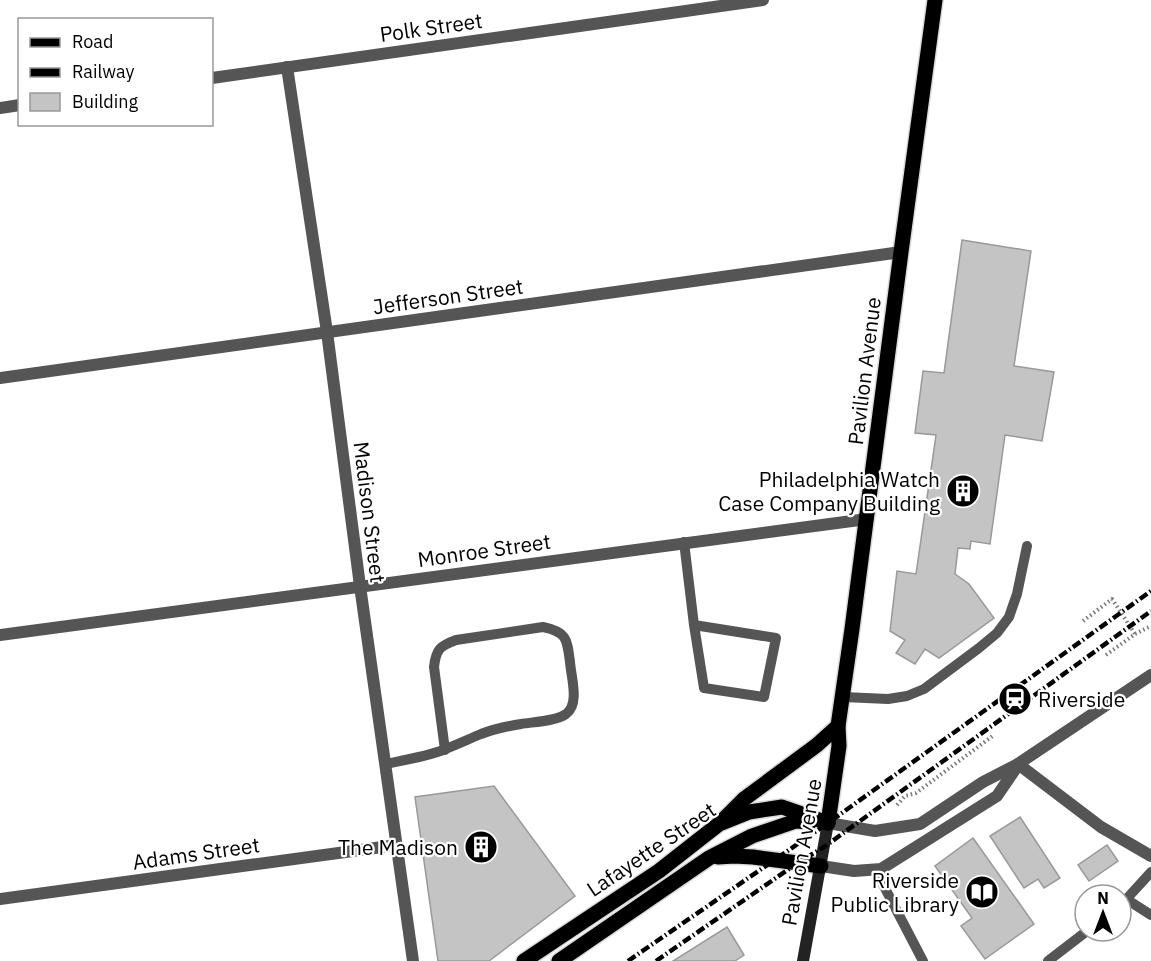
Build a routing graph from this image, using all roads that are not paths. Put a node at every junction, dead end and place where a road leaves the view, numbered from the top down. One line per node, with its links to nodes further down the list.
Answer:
1 (763, 0): 3 (street, Polk Street)
2 (936, 0): 7 (main road, Pavilion Avenue)
3 (287, 67): 4 (street, Polk Street); 8 (street, Madison Street)
4 (213, 78)
5 (18, 105): 6 (street)
6 (0, 108)
7 (901, 252): 8 (street, Jefferson Street); 10 (main road, Pavilion Avenue)
8 (327, 332): 9 (street, Jefferson Street); 13 (street, Madison Street)
9 (0, 378)
10 (867, 519): 11 (street, Monroe Street); 17 (main road, Pavilion Avenue)
11 (684, 542): 13 (street, Monroe Street); 14 (lane)
12 (1027, 546): 17 (lane)
13 (360, 586): 15 (street, Monroe Street); 20 (street, Madison Street)
14 (694, 625): 14 (lane)
15 (0, 635)
16 (1151, 675): 21 (street)
17 (843, 696): 18 (main road, Pavilion Avenue)
18 (838, 726): 22 (main road, Pavilion Avenue); 23 (main road)
19 (445, 750): 19 (lane); 20 (lane)
20 (385, 764): 24 (street, Madison Street)
21 (1018, 764): 22 (street); 25 (street); 28 (street)
22 (828, 823): 23 (main road, Lafayette Street); 26 (main road, Lafayette Street); 27 (street, Pavilion Avenue)
23 (719, 824): 36 (main road, Lafayette Street)
24 (397, 845): 31 (street, Adams Street); 35 (street, Madison Street)
25 (1151, 856)
26 (709, 858): 27 (main road); 37 (main road, Lafayette Street)
27 (821, 866): 28 (street); 38 (street, Pavilion Avenue)
28 (875, 869): 39 (lane)
29 (1151, 872): 30 (lane)
30 (1133, 891)
31 (0, 899)
32 (1133, 907): 33 (lane)
33 (1151, 915)
34 (1073, 942): 40 (lane)
35 (413, 961)
36 (524, 961)
37 (559, 961)
38 (803, 961)
39 (923, 961)
40 (1048, 961)

